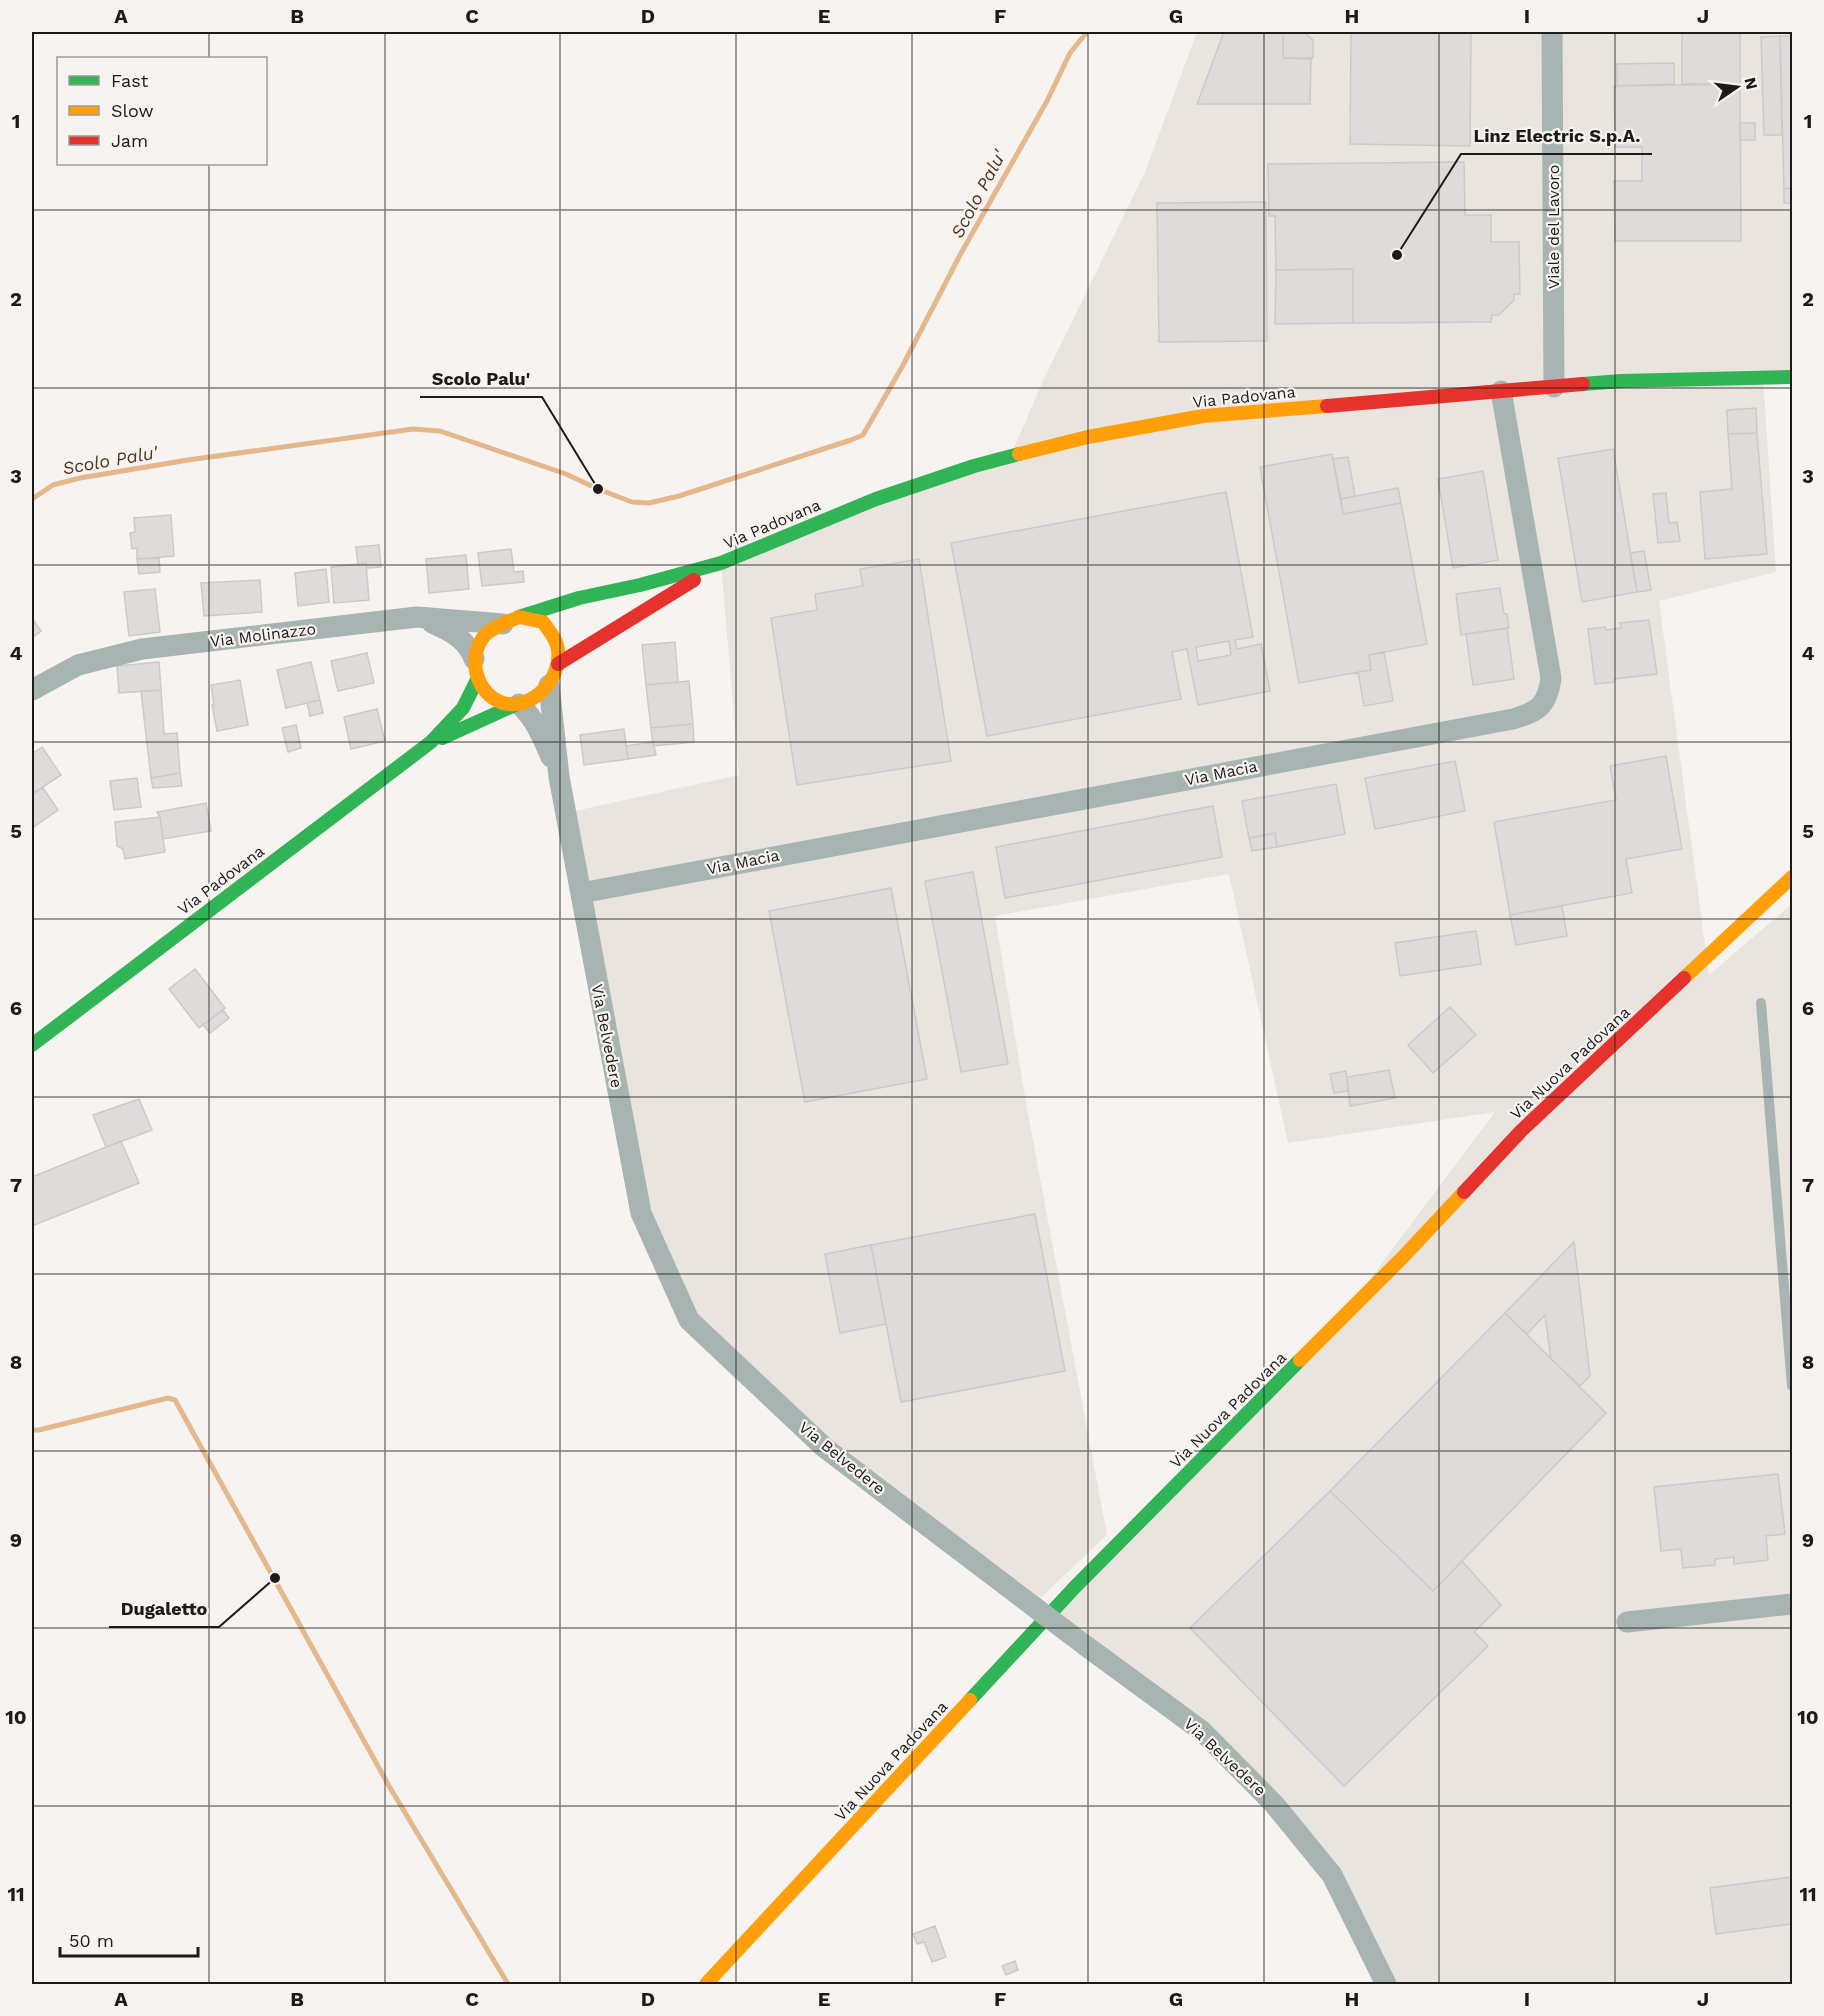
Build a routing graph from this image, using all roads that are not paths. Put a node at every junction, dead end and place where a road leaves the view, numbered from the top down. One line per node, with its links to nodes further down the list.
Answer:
1 (1552, 32): 3 (street, Viale del Lavoro)
2 (1792, 377): 3 (street, Via Padovana)
3 (1554, 387): 4 (street, Via Padovana)
4 (1501, 391): 5 (street, Via Padovana); 16 (street, Via Macia)
5 (721, 563): 7 (street, Via Padovana); 8 (street, Via Padovana)
6 (417, 617): 7 (street, Via Molinazzo); 9 (street); 11 (street, Via Molinazzo)
7 (511, 620): 8 (street); 9 (street, Via Padovana)
8 (558, 664): 10 (street)
9 (475, 670): 12 (street); 13 (street, Via Padovana)
10 (549, 685): 12 (street, Via Padovana); 14 (street, Via Belvedere)
11 (32, 690)
12 (518, 704): 13 (street, Via Padovana); 14 (street, Via Belvedere)
13 (431, 742): 18 (street, Via Padovana)
14 (559, 777): 16 (street, Via Belvedere)
15 (1792, 877): 22 (street, Via Nuova Padovana)
16 (581, 892): 23 (street, Via Belvedere, bridge)
17 (1761, 1003): 19 (lane)
18 (32, 1045)
19 (1792, 1386)
20 (1792, 1604): 21 (street)
21 (1627, 1622)
22 (706, 1984)
23 (1386, 1984)

